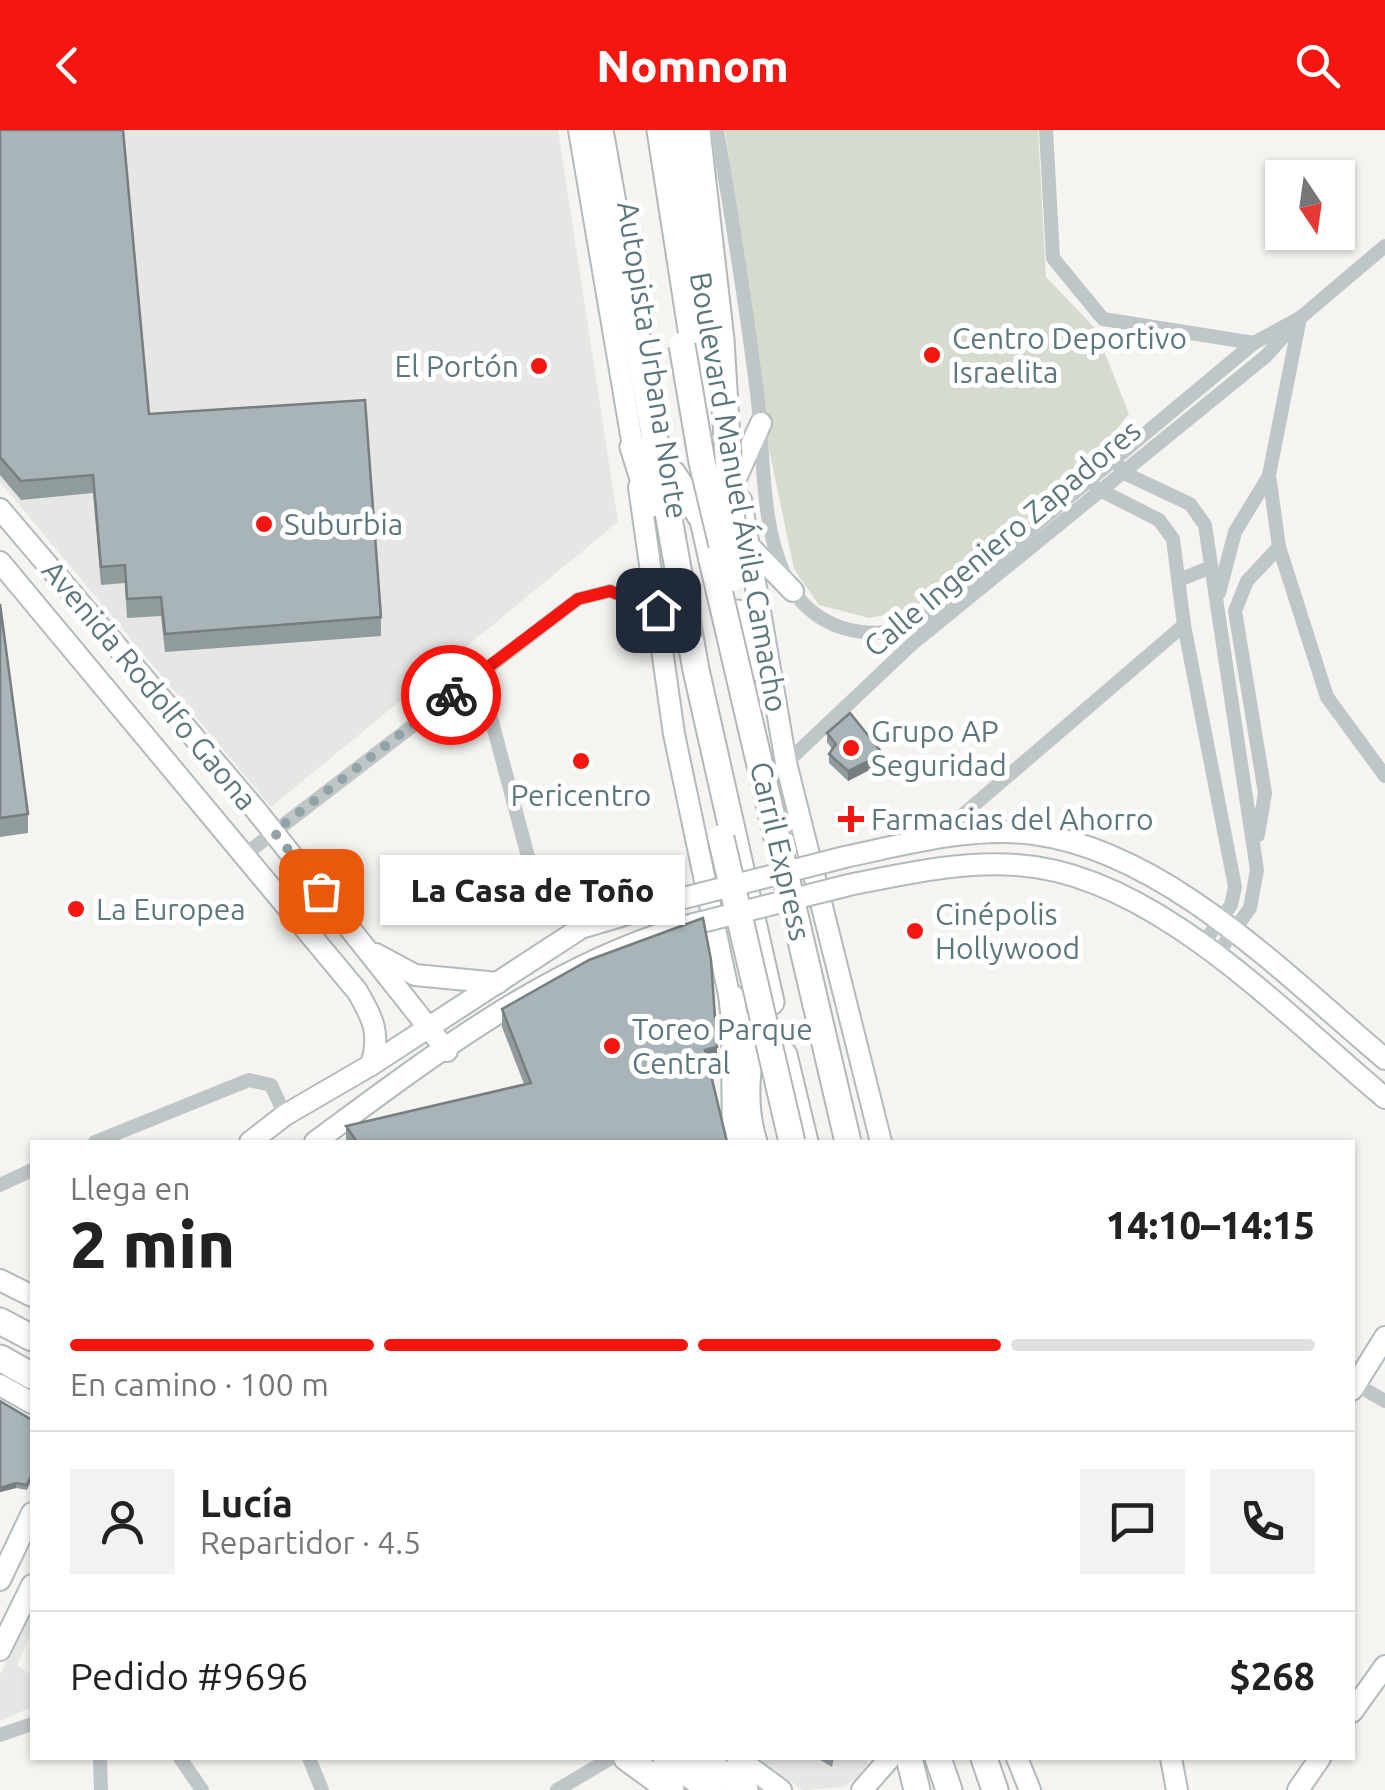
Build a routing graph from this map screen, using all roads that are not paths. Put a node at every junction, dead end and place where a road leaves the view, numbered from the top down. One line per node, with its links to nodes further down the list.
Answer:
1 (579, 130): 14 (main road)
2 (600, 130): 36 (highway)
3 (614, 130): 17 (highway, Autopista Urbana Norte)
4 (644, 130): 15 (highway, Autopista Urbana Norte, bridge)
5 (660, 130): 67 (highway, Boulevard Manuel Ávila Camacho)
6 (680, 130): 19 (main road, Boulevard Manuel Ávila Camacho)
7 (697, 130): 34 (highway, bridge)
8 (717, 130): 13 (street)
9 (1046, 130): 12 (street)
10 (1385, 246): 11 (street, Calle Ingeniero Zapadores)
11 (1300, 318): 12 (street, Calle Ingeniero Zapadores); 16 (street, Calle Ingeniero Zapadores); 18 (street)
12 (1254, 344): 16 (street, Calle Ingeniero Zapadores)
13 (761, 423): 19 (main road); 31 (street)
14 (633, 447): 33 (main road); 36 (highway)
15 (702, 462): 25 (highway, Carril Express, bridge); 34 (highway, Autopista Urbana Norte, bridge)
16 (1119, 465): 20 (street, Calle Ingeniero Zapadores); 27 (street)
17 (672, 474): 25 (highway, Carril Express); 64 (highway, Autopista Urbana Norte, bridge)
18 (1269, 475): 23 (street); 32 (street)
19 (737, 476): 22 (main road, Boulevard Manuel Ávila Camacho)
20 (1094, 486): 29 (street); 30 (street, Calle Ingeniero Zapadores)
21 (0, 509): 24 (main road, Avenida Rodolfo Gaona)
22 (747, 544): 31 (main road); 38 (main road, Boulevard Manuel Ávila Camacho)
23 (1279, 547): 39 (street); 43 (street)
24 (41, 557): 28 (main road); 40 (main road, Avenida Rodolfo Gaona)
25 (712, 560): 68 (highway, Carril Express, bridge)
26 (0, 562): 28 (main road, Avenida Rodolfo Gaona)
27 (1211, 567): 29 (street); 32 (street)
28 (14, 579): 44 (main road, Avenida Rodolfo Gaona)
29 (1178, 580): 35 (street)
30 (974, 585): 31 (street, Calle Ingeniero Zapadores); 38 (street, Calle Ingeniero Zapadores)
31 (793, 591)
32 (1216, 602): 43 (street)
33 (658, 610): 37 (street); 52 (main road)
34 (738, 613): 38 (highway, Autopista Urbana Norte)
35 (1184, 625): 42 (street); 46 (street)
36 (690, 632): 51 (highway)
37 (480, 673): 40 (street); 47 (street)
38 (778, 760): 69 (highway, Autopista Urbana Norte, bridge); 70 (main road, Boulevard Manuel Ávila Camacho)
39 (1385, 776)
40 (274, 832): 44 (street); 48 (main road, Avenida Rodolfo Gaona)
41 (986, 834): 42 (main road); 45 (main road); 46 (main road)
42 (937, 837): 47 (main road, bridge)
43 (1255, 850): 46 (street)
44 (243, 856): 56 (main road, Avenida Rodolfo Gaona)
45 (984, 865): 49 (main road); 54 (main road, bridge)
46 (1227, 927): 49 (street); 55 (main road)
47 (581, 928): 50 (main road)
48 (368, 949): 50 (main road); 53 (main road, Avenida Rodolfo Gaona)
49 (1209, 951): 57 (main road)
50 (498, 984): 53 (main road)
51 (767, 984): 58 (highway); 63 (highway)
52 (732, 998): 63 (highway)
53 (430, 1027): 54 (main road, Avenida Rodolfo Gaona); 56 (main road)
54 (447, 1051): 62 (main road)
55 (1385, 1059)
56 (371, 1065): 59 (main road)
57 (1385, 1098)
58 (798, 1112): 65 (highway); 66 (highway)
59 (285, 1115): 60 (street); 61 (main road)
60 (101, 1140)
61 (253, 1140)
62 (318, 1140)
63 (741, 1140)
64 (794, 1140)
65 (794, 1140)
66 (805, 1140)
67 (839, 1140)
68 (852, 1140)
69 (852, 1140)
70 (880, 1140)
71 (30, 1171): 72 (street)
72 (0, 1184)
73 (0, 1280): 74 (main road)
74 (30, 1295)
75 (1, 1321): 76 (highway)
76 (30, 1337)
77 (1385, 1337): 80 (main road)
78 (0, 1358): 79 (highway)
79 (30, 1375)
80 (1355, 1383)
81 (0, 1386): 84 (main road)
82 (1355, 1386): 83 (street)
83 (1385, 1401)
84 (30, 1402)
85 (30, 1518): 86 (main road)
86 (0, 1580)
87 (30, 1589): 88 (main road)
88 (0, 1650)
89 (1385, 1666): 90 (main road)
90 (1355, 1708)
91 (30, 1725): 92 (street)
92 (0, 1735)
93 (100, 1760): 110 (street)
94 (181, 1760): 111 (street)
95 (311, 1760): 112 (street)
96 (608, 1760): 113 (street)
97 (630, 1760): 114 (highway)
98 (655, 1760): 115 (highway)
99 (669, 1760): 116 (highway)
100 (704, 1760): 117 (highway)
101 (741, 1760): 118 (main road)
102 (888, 1760): 119 (main road)
103 (957, 1760): 121 (highway)
104 (992, 1760): 122 (highway)
105 (1018, 1760): 123 (main road)
106 (1171, 1760): 124 (main road)
107 (1319, 1760): 109 (main road)
108 (923, 1774): 120 (highway)
109 (1300, 1788)
110 (101, 1790)
111 (202, 1790)
112 (322, 1790)
113 (557, 1790)
114 (671, 1790)
115 (695, 1790)
116 (711, 1790)
117 (744, 1790)
118 (781, 1790)
119 (862, 1790)
120 (949, 1790)
121 (966, 1790)
122 (1002, 1790)
123 (1030, 1790)
124 (1177, 1790)

